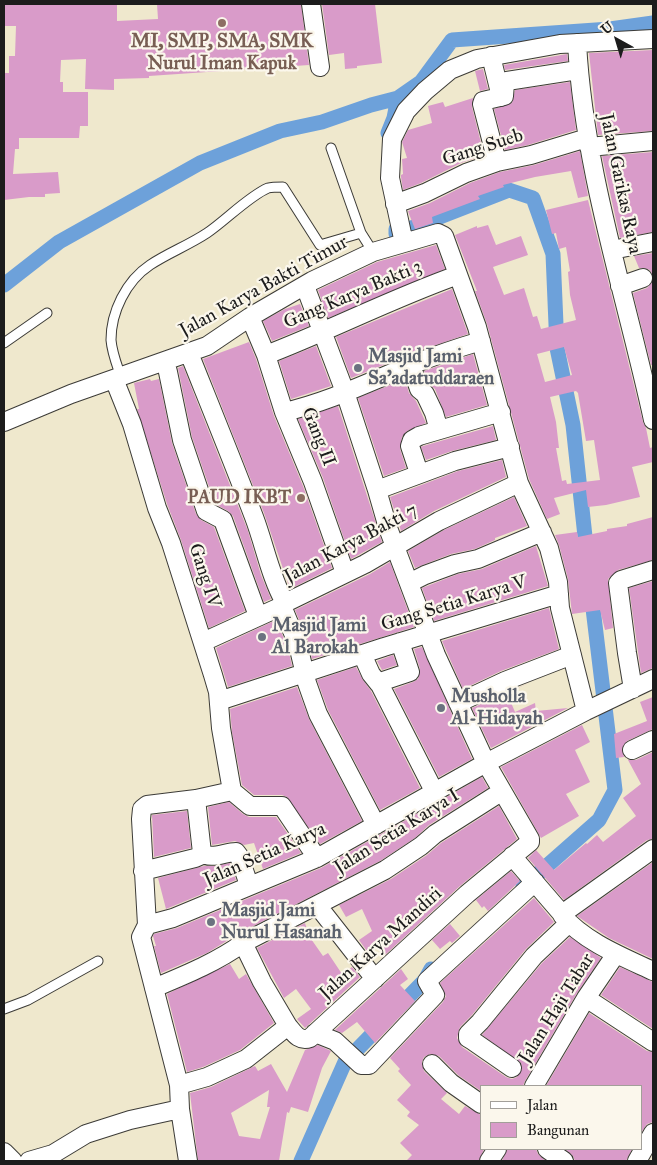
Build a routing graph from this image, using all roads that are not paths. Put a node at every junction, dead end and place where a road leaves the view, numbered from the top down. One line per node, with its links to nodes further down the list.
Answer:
1 (312, 4): 5 (street)
2 (653, 39): 3 (street)
3 (577, 43): 4 (street); 6 (street, Jalan Garikas Raya)
4 (491, 56): 7 (street); 12 (street)
5 (320, 67)
6 (578, 70): 7 (street); 9 (street, Jalan Garikas Raya)
7 (501, 97): 11 (street)
8 (653, 141): 9 (street, Gang Sueb)
9 (588, 143): 11 (street, Gang Sueb); 16 (street, Jalan Garikas Raya)
10 (331, 148): 13 (lane)
11 (497, 162): 12 (street, Gang Sueb)
12 (395, 204): 14 (street)
13 (361, 233): 17 (lane); 31 (lane)
14 (402, 234): 17 (street, Jalan Karya Bakti Timur); 18 (street, Jalan Karya Bakti Timur)
15 (653, 242): 16 (street)
16 (612, 250): 21 (street, Jalan Garikas Raya)
17 (373, 252): 20 (street, Jalan Karya Bakti Timur)
18 (458, 275): 24 (street, Gang Karya Bakti 3); 25 (street, Jalan Karya Bakti Timur)
19 (644, 278): 21 (street)
20 (304, 286): 23 (street, Jalan Karya Bakti Timur); 24 (street, Jalan Karya Mandiri)
21 (620, 286): 35 (street, Jalan Garikas Raya)
22 (47, 312): 26 (lane)
23 (250, 318): 27 (street, Jalan Karya Bakti Timur); 28 (street, Gang II)
24 (322, 332): 28 (street, Gang Karya Bakti 3); 32 (street, Jalan Karya Mandiri)
25 (481, 341): 30 (street); 34 (street, Jalan Karya Bakti Timur)
26 (4, 343)
27 (189, 353): 29 (street, Jalan Karya Bakti Timur); 48 (street)
28 (266, 355): 33 (street, Gang II)
29 (164, 361): 31 (street, Jalan Karya Bakti Timur); 49 (street)
30 (410, 365): 32 (street); 37 (street)
31 (118, 378): 36 (street, Jalan Karya Bakti Timur); 51 (street, Gang IV)
32 (345, 392): 33 (street); 41 (street, Jalan Karya Mandiri)
33 (284, 412): 45 (street, Gang II)
34 (501, 412): 37 (street); 38 (street, Jalan Karya Bakti Timur)
35 (653, 420)
36 (4, 422)
37 (439, 430): 39 (street)
38 (510, 447): 39 (street); 40 (street, Jalan Karya Bakti Timur)
39 (419, 473): 41 (street)
40 (519, 483): 42 (street, Jalan Karya Bakti Timur); 43 (street, Jalan Karya Bakti 7)
41 (377, 490): 43 (street, Jalan Karya Mandiri)
42 (542, 532): 46 (street); 47 (street, Jalan Karya Bakti Timur)
43 (395, 547): 45 (street, Jalan Karya Bakti 7); 46 (street, Jalan Karya Mandiri)
44 (653, 570): 58 (street)
45 (345, 573): 48 (street, Jalan Karya Bakti 7)
46 (410, 586): 50 (street, Jalan Karya Mandiri)
47 (559, 594): 50 (street, Gang Setia Karya V); 54 (street, Jalan Karya Bakti Timur)
48 (284, 604): 49 (street, Jalan Karya Bakti 7); 55 (street)
49 (258, 616): 51 (street, Jalan Karya Bakti 7)
50 (428, 634): 52 (street, Gang Setia Karya V); 60 (street, Jalan Karya Mandiri)
51 (203, 642): 59 (street, Gang IV)
52 (400, 642): 53 (street, Gang Setia Karya V); 57 (street)
53 (362, 654): 55 (street, Gang Setia Karya V); 57 (street)
54 (572, 654): 60 (street); 61 (street, Jalan Karya Bakti Timur)
55 (305, 672): 59 (street, Gang Setia Karya V); 69 (street)
56 (653, 679): 58 (street, Jalan Setia Karya)
57 (379, 684): 67 (street)
58 (633, 689): 61 (street, Jalan Setia Karya)
59 (219, 701): 65 (street, Gang IV)
60 (458, 703): 64 (street, Jalan Karya Mandiri)
61 (588, 711): 64 (street, Jalan Setia Karya)
62 (653, 740): 63 (street)
63 (632, 750)
64 (486, 764): 66 (street, Jalan Karya Mandiri); 67 (street, Jalan Setia Karya)
65 (232, 791): 68 (street); 72 (street)
66 (501, 792): 74 (street, Jalan Karya Mandiri); 76 (street, Jalan Setia Karya I)
67 (435, 793): 69 (street, Jalan Setia Karya)
68 (196, 799): 71 (street); 73 (street)
69 (376, 826): 72 (street, Jalan Setia Karya)
70 (653, 849): 77 (street)
71 (204, 854): 73 (street); 75 (street)
72 (317, 858): 75 (street, Jalan Setia Karya)
73 (143, 872): 78 (street)
74 (526, 872): 77 (street); 83 (street, Jalan Karya Mandiri); 88 (street)
75 (249, 886): 78 (street, Jalan Setia Karya)
76 (317, 905): 79 (street, Jalan Setia Karya I); 83 (street)
77 (565, 919): 80 (street); 91 (street)
78 (147, 925): 84 (street)
79 (243, 942): 84 (street, Jalan Setia Karya I); 87 (street)
80 (616, 954): 82 (street); 85 (street, Jalan Haji Tabar)
81 (98, 960): 86 (lane)
82 (653, 971)
83 (375, 979): 88 (street, Jalan Karya Mandiri)
84 (154, 988): 92 (street)
85 (586, 998): 89 (street); 93 (street, Jalan Haji Tabar)
86 (4, 1009)
87 (288, 1026): 88 (street); 92 (street)
88 (315, 1033)
89 (653, 1042)
90 (432, 1064): 94 (street)
91 (512, 1068)
92 (179, 1085): 95 (street)
93 (535, 1085)
94 (480, 1103)
95 (180, 1110): 101 (street); 102 (street)
96 (653, 1133): 105 (street)
97 (496, 1150): 103 (street)
98 (548, 1150): 104 (street)
99 (4, 1152): 100 (street)
100 (13, 1161)
101 (29, 1161)
102 (188, 1161)
103 (489, 1161)
104 (564, 1161)
105 (637, 1161)

